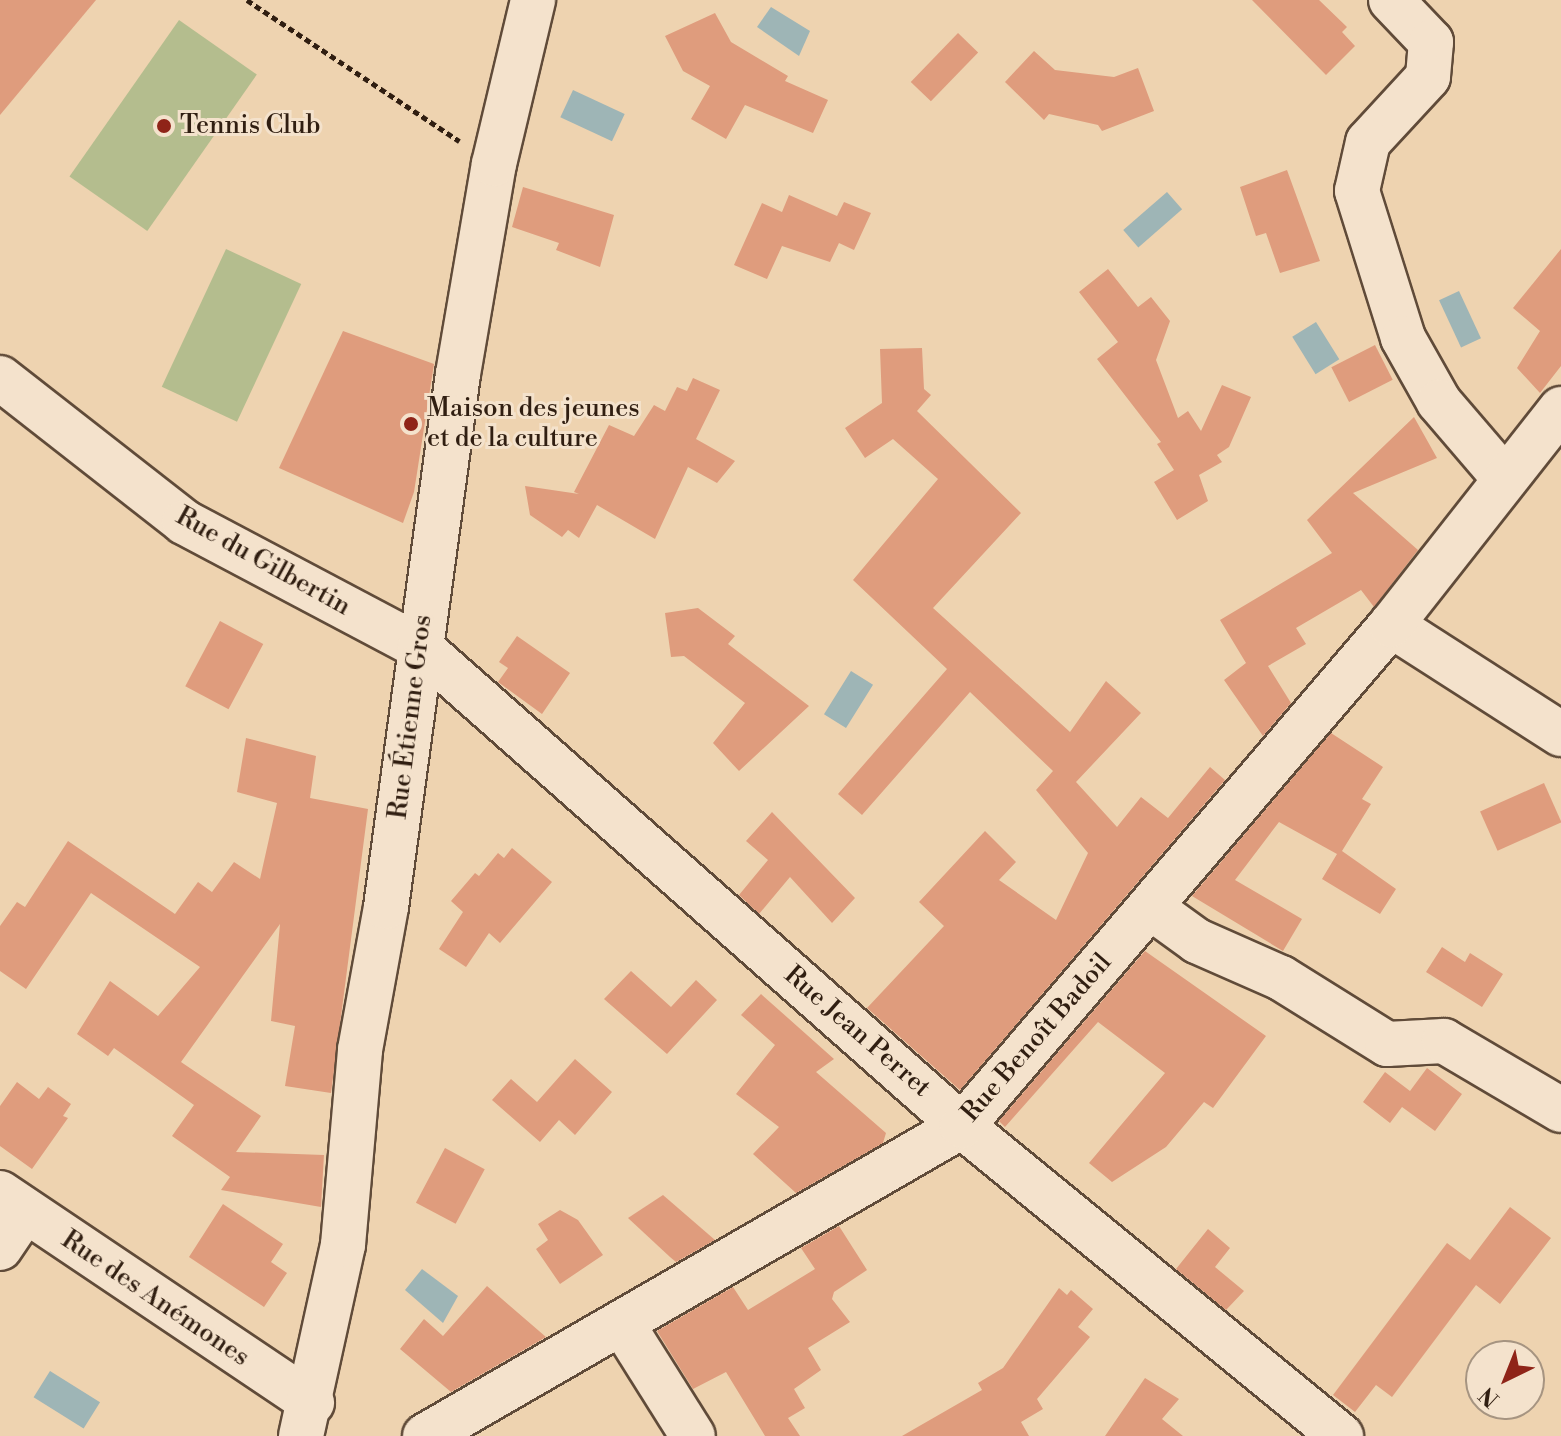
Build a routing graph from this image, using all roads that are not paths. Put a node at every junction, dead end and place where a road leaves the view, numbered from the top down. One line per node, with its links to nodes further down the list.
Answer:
1 (533, 0): 7 (street, Rue Étienne Gros)
2 (1391, 0): 5 (street)
3 (0, 378): 7 (street, Rue du Gilbertin)
4 (1561, 409): 5 (street, Rue Benoît Badoil)
5 (1505, 479): 6 (street, Rue Benoît Badoil)
6 (1391, 625): 8 (street); 9 (street, Rue Benoît Badoil)
7 (420, 647): 11 (street, Rue Jean Perret); 15 (street, Rue Étienne Gros)
8 (1561, 734)
9 (1150, 907): 10 (street); 11 (street, Rue Benoît Badoil)
10 (1561, 1110)
11 (962, 1126): 14 (street, Rue Benoît Badoil); 18 (street, Rue Jean Perret)
12 (13, 1202): 13 (street); 15 (street, Rue des Anémones)
13 (0, 1248)
14 (623, 1325): 16 (street, Rue Benoît Badoil); 17 (street)
15 (307, 1420)
16 (425, 1436)
17 (693, 1436)
18 (1341, 1436)

